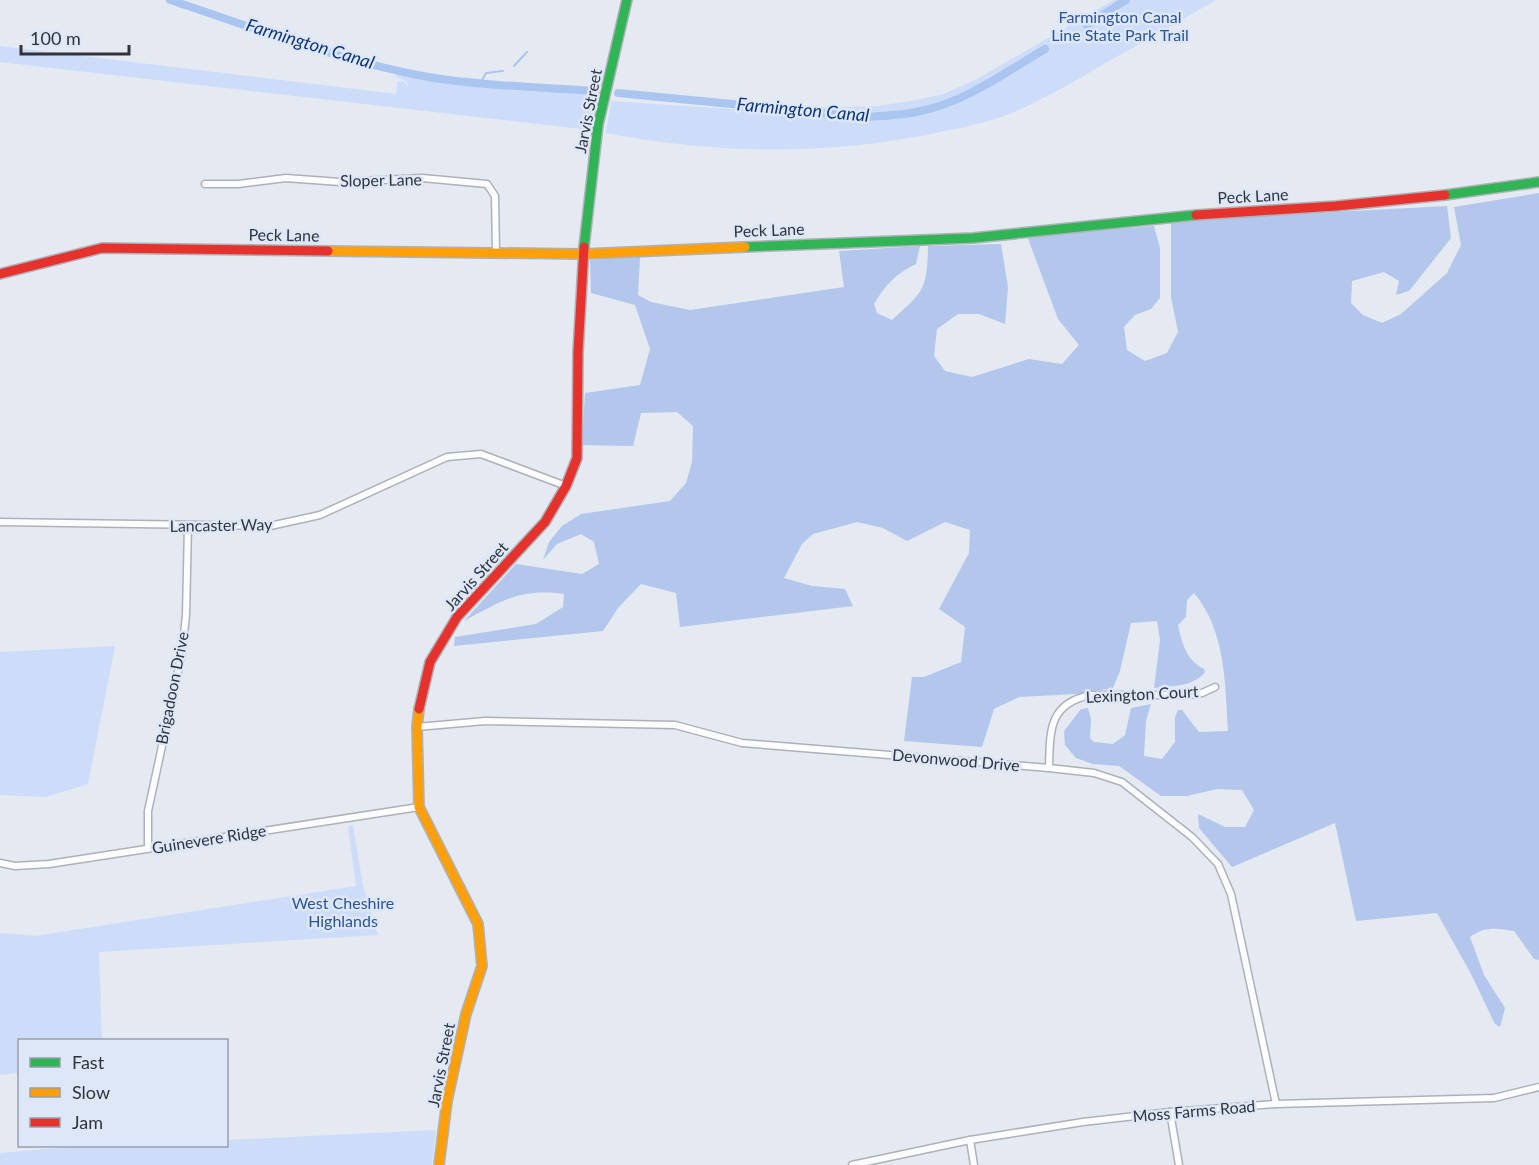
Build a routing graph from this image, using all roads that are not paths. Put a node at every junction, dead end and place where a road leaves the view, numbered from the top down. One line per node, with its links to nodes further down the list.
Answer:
1 (627, 0): 5 (street, Jarvis Street)
2 (1539, 182): 5 (street, Peck Lane)
3 (206, 184): 4 (street, Sloper Lane)
4 (496, 252): 5 (street, Peck Lane); 6 (street, Peck Lane)
5 (583, 254): 7 (street, Jarvis Street)
6 (0, 274)
7 (566, 486): 9 (street, Lancaster Way); 11 (street, Jarvis Street)
8 (0, 522): 9 (street, Lancaster Way)
9 (188, 526): 14 (street, Brigadoon Drive)
10 (1215, 687): 12 (street, Lexington Court)
11 (417, 727): 12 (street, Devonwood Drive); 13 (street, Jarvis Street)
12 (1049, 768): 17 (street, Devonwood Drive)
13 (419, 807): 14 (street, Guinevere Ridge); 20 (street, Jarvis Street)
14 (148, 848): 15 (street, Guinevere Ridge)
15 (0, 863)
16 (1539, 1087): 17 (street, Moss Farms Road)
17 (1276, 1104): 18 (street, Moss Farms Road)
18 (1170, 1112): 19 (street, Moss Farms Road); 23 (street)
19 (970, 1140): 21 (street, Moss Farms Road); 22 (street)
20 (439, 1165)
21 (852, 1165)
22 (974, 1165)
23 (1179, 1165)

